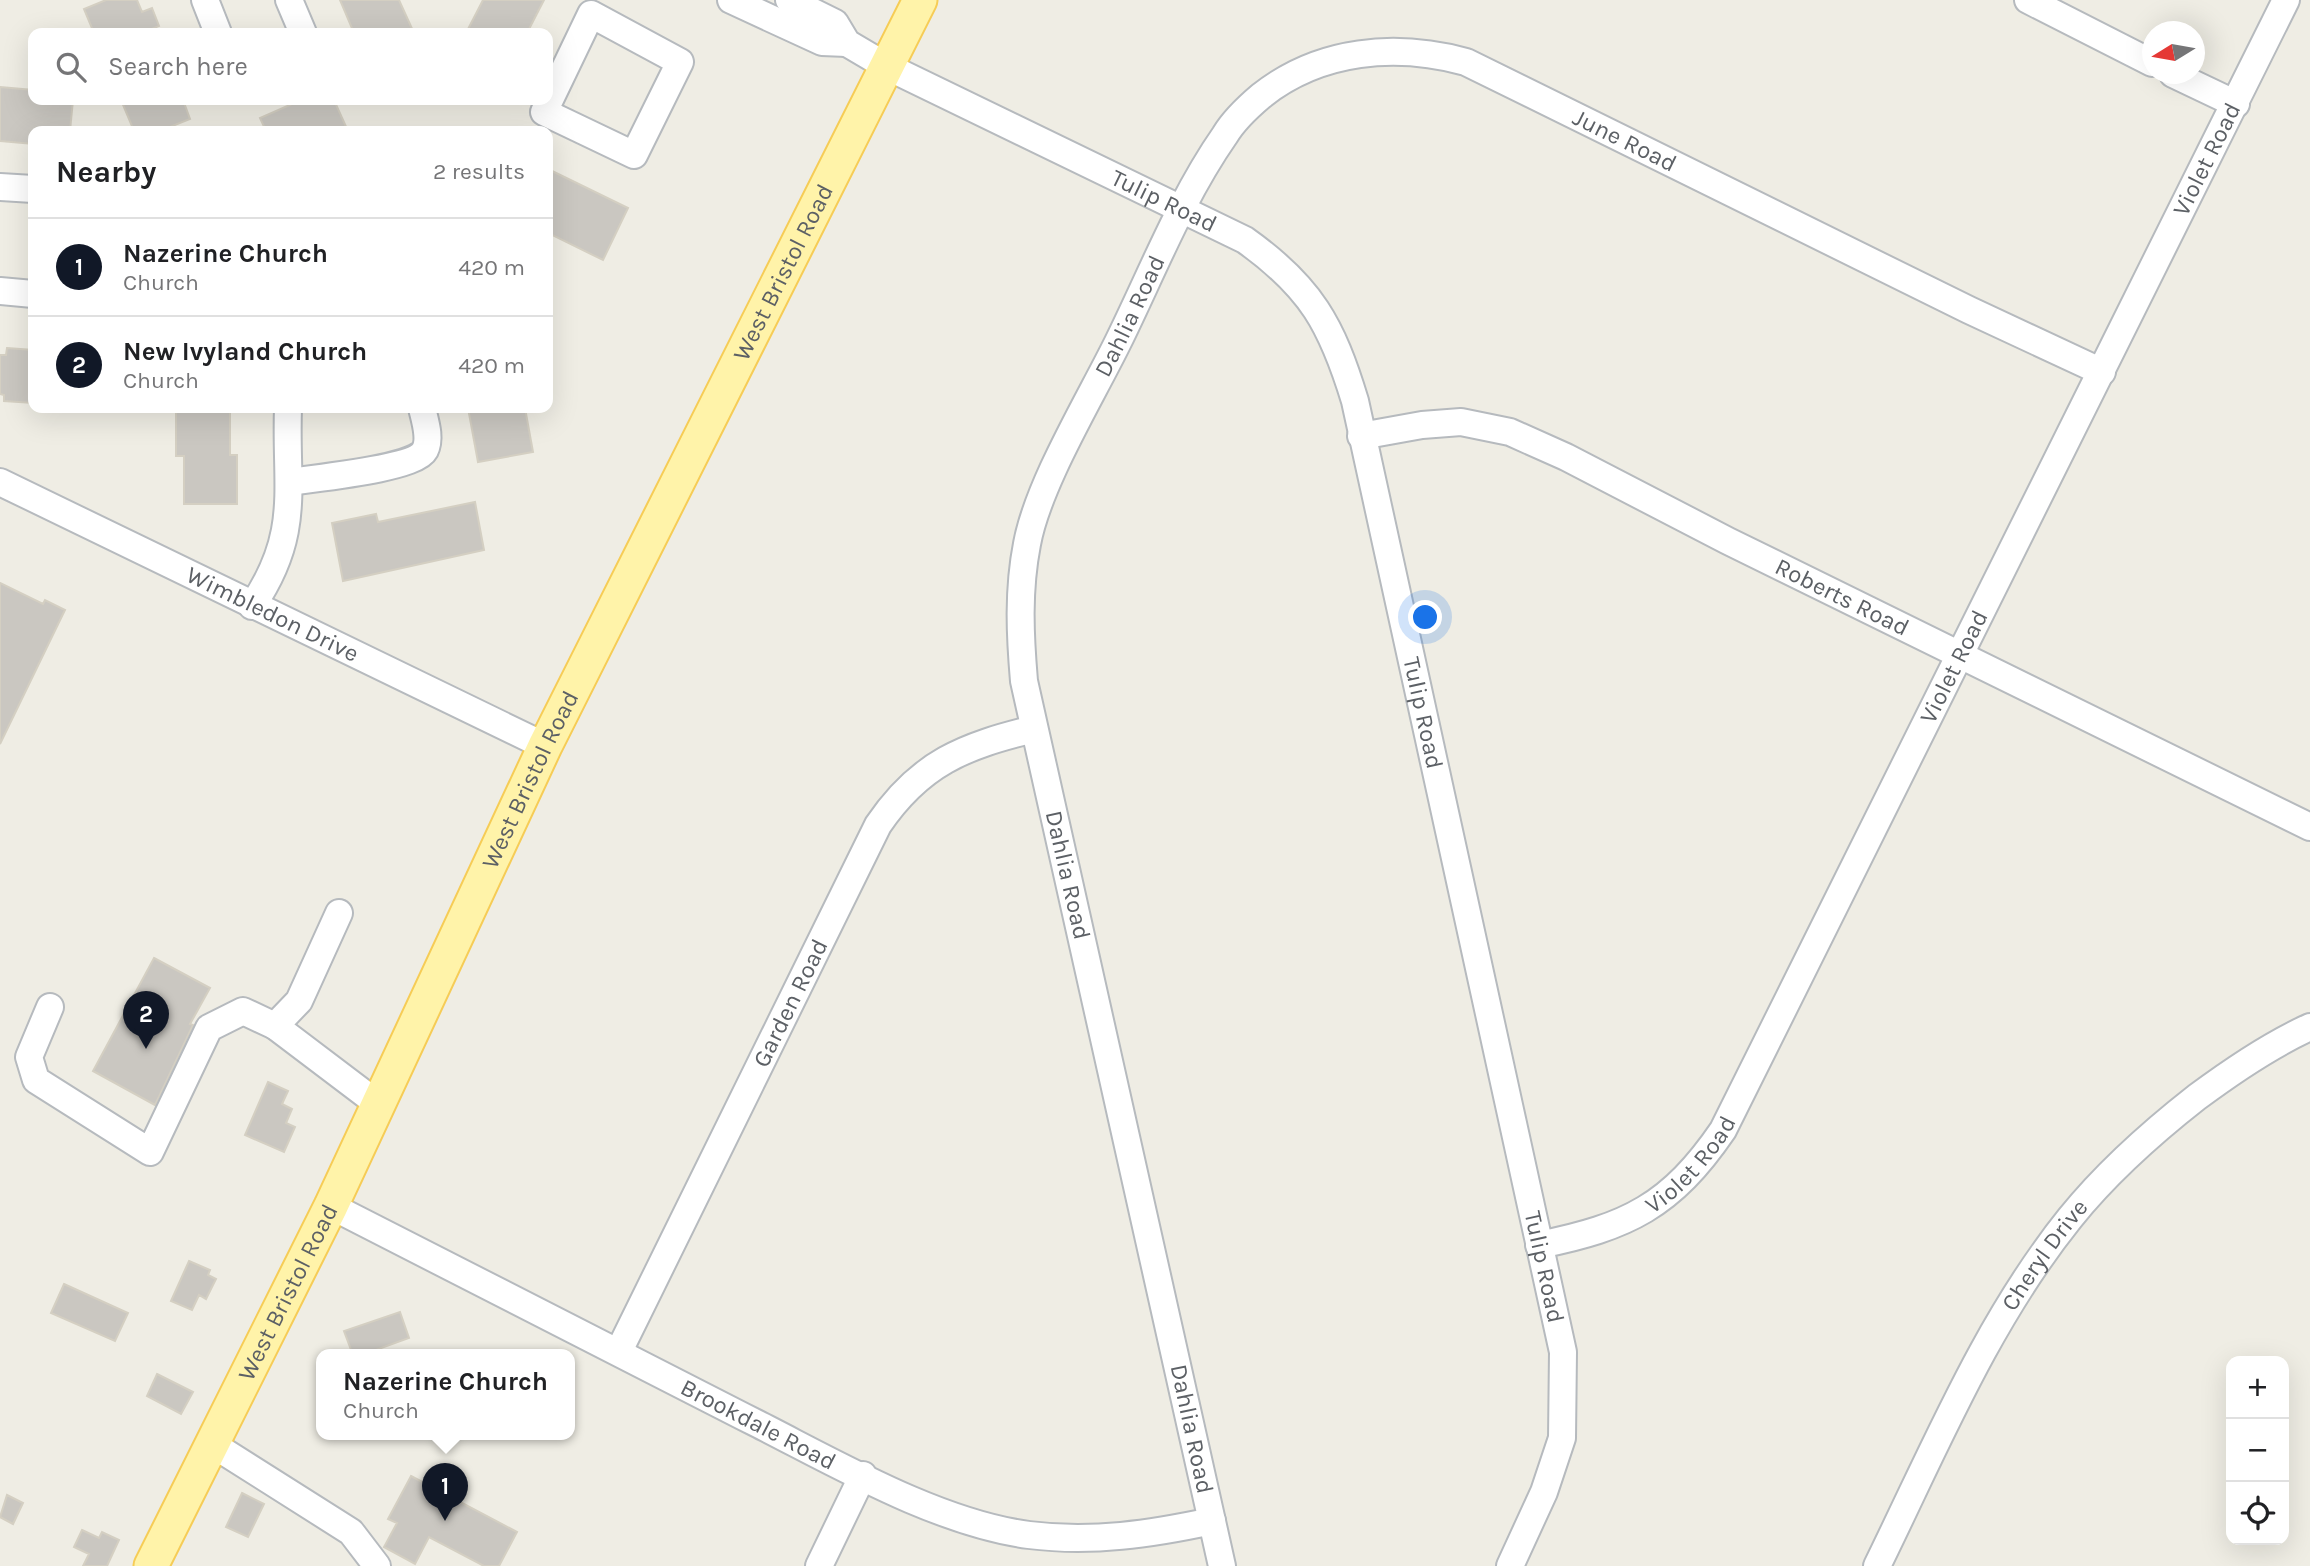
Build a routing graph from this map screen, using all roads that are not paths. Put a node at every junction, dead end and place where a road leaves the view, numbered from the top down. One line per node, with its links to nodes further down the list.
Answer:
1 (205, 0): 9 (street)
2 (289, 0): 10 (street)
3 (732, 0): 11 (street, Tulip Road)
4 (789, 0): 11 (street, Tulip Road)
5 (920, 0): 13 (main road, West Bristol Road)
6 (2028, 0): 12 (street)
7 (2286, 0): 16 (street, Violet Road)
8 (594, 7): 15 (street); 17 (street)
9 (216, 28)
10 (301, 28)
11 (847, 43): 13 (street, Tulip Road)
12 (2142, 58)
13 (887, 65): 20 (street, Tulip Road); 32 (main road, West Bristol Road)
14 (2194, 84): 16 (street)
15 (553, 93)
16 (2236, 104): 23 (street, Violet Road)
17 (547, 105)
18 (0, 187): 19 (street)
19 (28, 189)
20 (1184, 209): 23 (street, June Road); 26 (street, Tulip Road); 31 (street, Dahlia Road)
21 (0, 291): 22 (street)
22 (28, 294)
23 (2102, 372): 30 (street, Violet Road)
24 (288, 413): 27 (street)
25 (423, 413): 27 (street)
26 (1362, 436): 30 (street, Roberts Road); 40 (street, Tulip Road)
27 (290, 482): 29 (street)
28 (2, 488): 29 (street, Wimbledon Drive)
29 (253, 606): 32 (street, Wimbledon Drive)
30 (1962, 655): 33 (street, Roberts Road); 40 (street, Violet Road)
31 (1034, 729): 41 (street, Garden Road); 44 (street, Dahlia Road)
32 (545, 746): 38 (main road, West Bristol Road)
33 (2310, 827)
34 (339, 913): 36 (street)
35 (50, 1007): 36 (street)
36 (275, 1026): 38 (street)
37 (2310, 1027): 50 (street, Cheryl Drive)
38 (378, 1104): 39 (main road, West Bristol Road)
39 (331, 1206): 41 (street, Brookdale Road); 42 (main road, West Bristol Road)
40 (1539, 1245): 49 (street, Tulip Road)
41 (619, 1351): 43 (street, Brookdale Road)
42 (212, 1444): 45 (main road, West Bristol Road); 46 (street)
43 (863, 1475): 44 (street, Brookdale Road); 47 (street)
44 (1212, 1521): 48 (street, Dahlia Road)
45 (151, 1566)
46 (376, 1566)
47 (819, 1566)
48 (1222, 1566)
49 (1510, 1566)
50 (1877, 1566)

